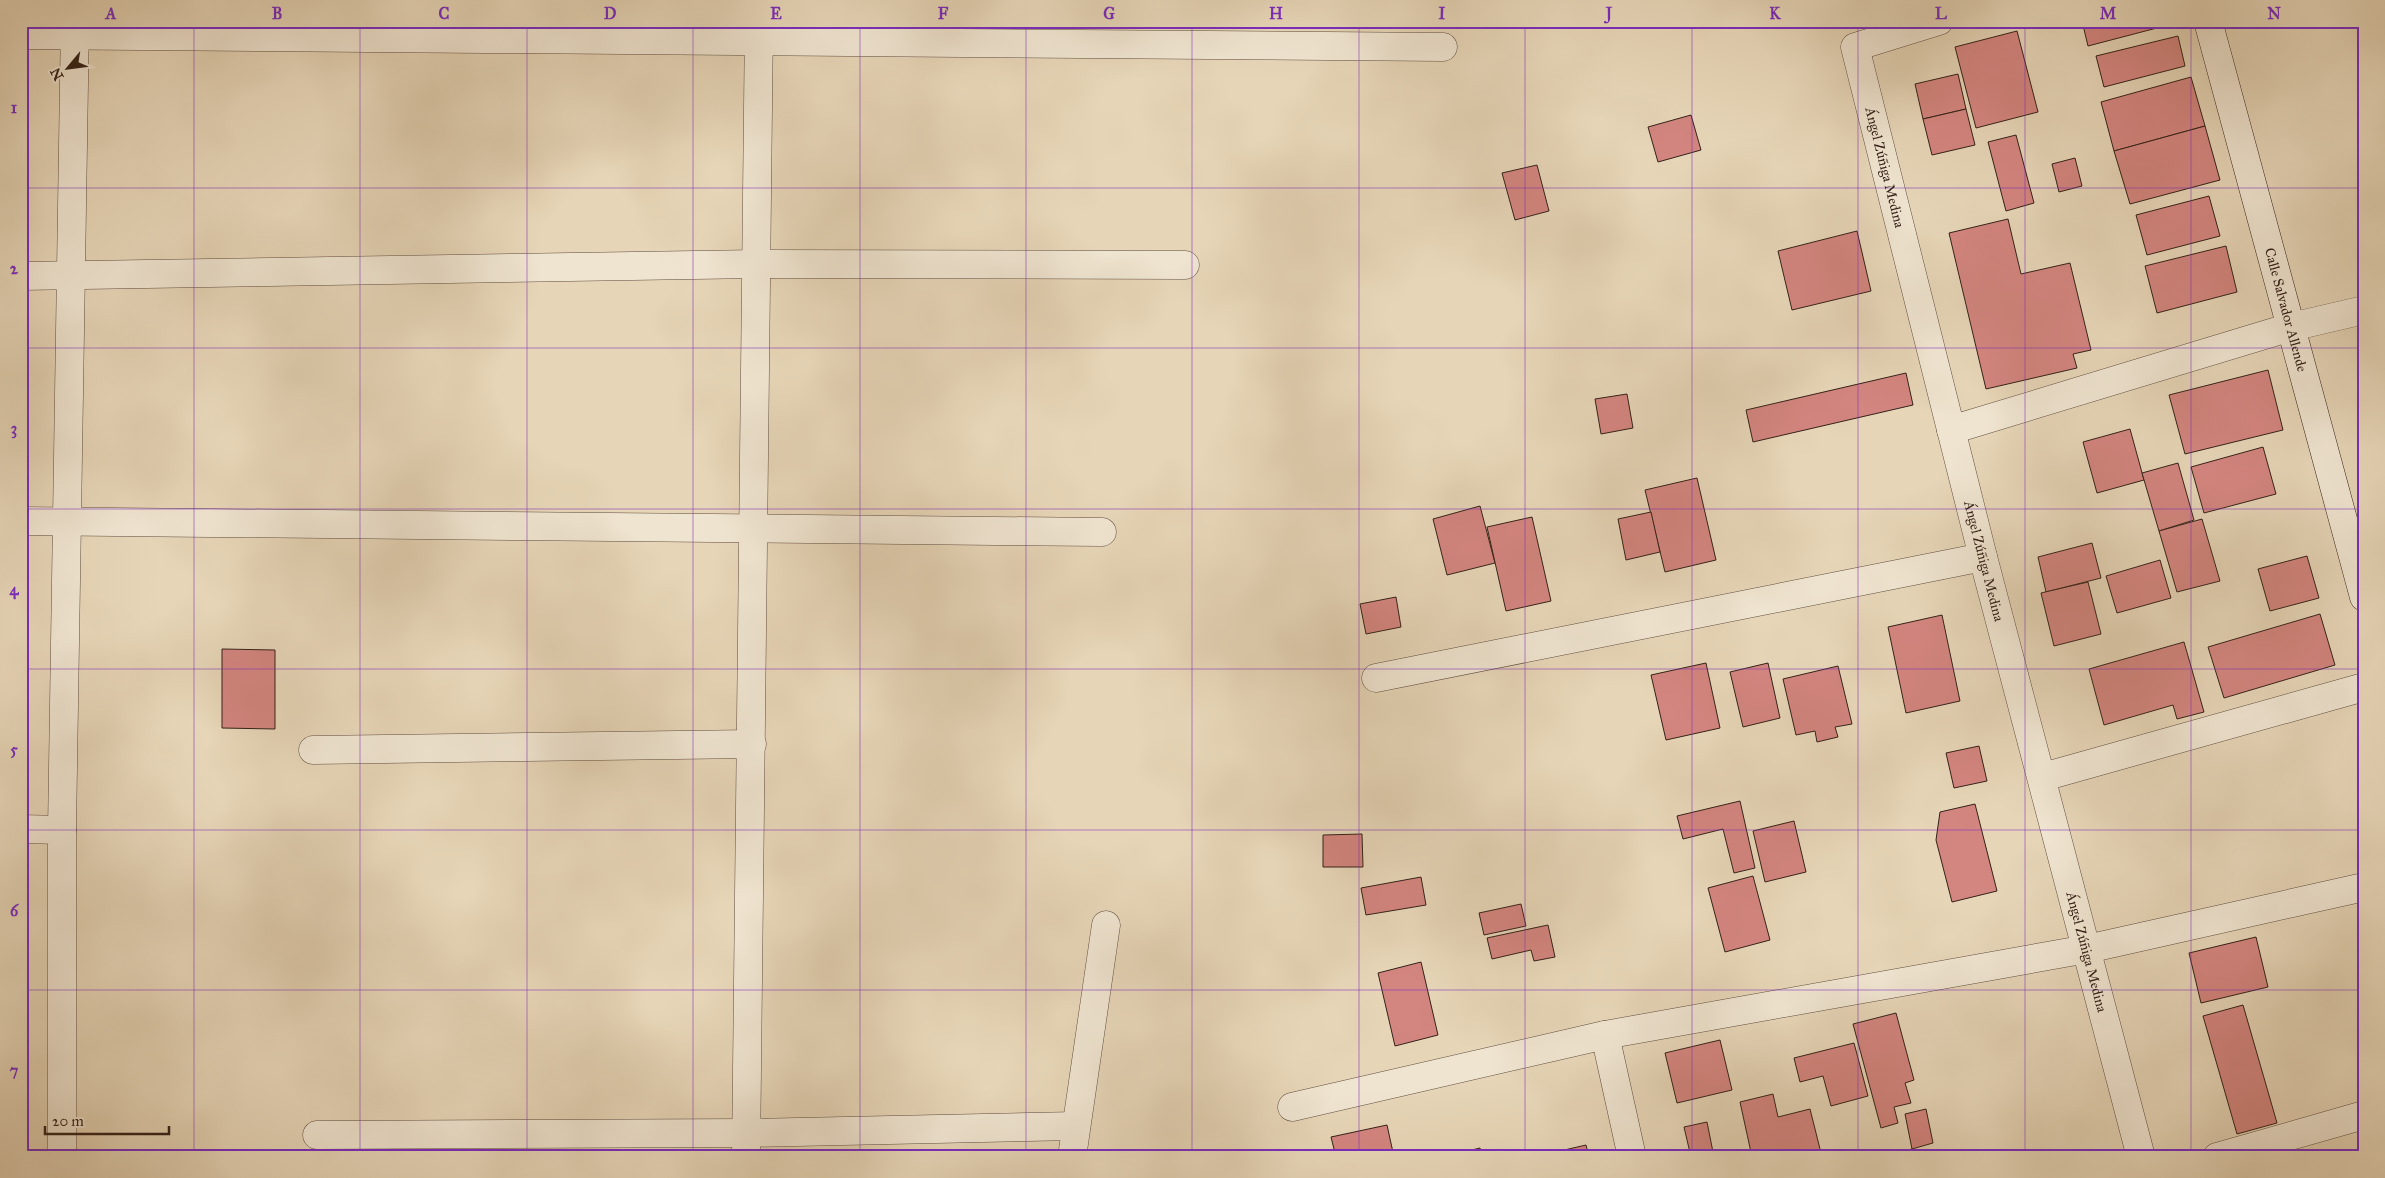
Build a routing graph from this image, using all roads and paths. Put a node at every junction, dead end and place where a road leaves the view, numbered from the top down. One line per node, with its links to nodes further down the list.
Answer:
1 (1939, 21): 13 (street, Ángel Zúñiga Medina)
2 (2208, 21): 12 (street, Calle Salvador Allende)
3 (75, 28): 4 (street); 5 (street); 9 (street)
4 (759, 32): 6 (street); 7 (street)
5 (21, 35)
6 (1443, 47)
7 (758, 264): 8 (street); 9 (street); 16 (street)
8 (1185, 265)
9 (71, 275): 10 (street); 14 (street)
10 (21, 276)
11 (2364, 310): 12 (street)
12 (2291, 327): 13 (street); 19 (street, Calle Salvador Allende)
13 (1952, 430): 18 (street, Ángel Zúñiga Medina)
14 (67, 520): 15 (street); 16 (street); 26 (street)
15 (21, 521)
16 (754, 528): 17 (street); 22 (street)
17 (1102, 532)
18 (1983, 557): 20 (street); 24 (street, Ángel Zúñiga Medina)
19 (2364, 597)
20 (1376, 678)
21 (2364, 688): 24 (street)
22 (752, 744): 23 (street); 35 (street)
23 (313, 750)
24 (2043, 777): 29 (street, Ángel Zúñiga Medina)
25 (21, 829): 26 (street)
26 (62, 830): 36 (street)
27 (2364, 887): 29 (street)
28 (1106, 925): 33 (street)
29 (2087, 948): 30 (street); 39 (street, Ángel Zúñiga Medina)
30 (1605, 1035): 31 (street); 38 (street)
31 (1292, 1107)
32 (2364, 1115): 40 (street)
33 (1076, 1126): 35 (street); 37 (street)
34 (317, 1135): 35 (street)
35 (746, 1145)
36 (62, 1157)
37 (1072, 1157)
38 (1632, 1157)
39 (2141, 1157)
40 (2217, 1157)

